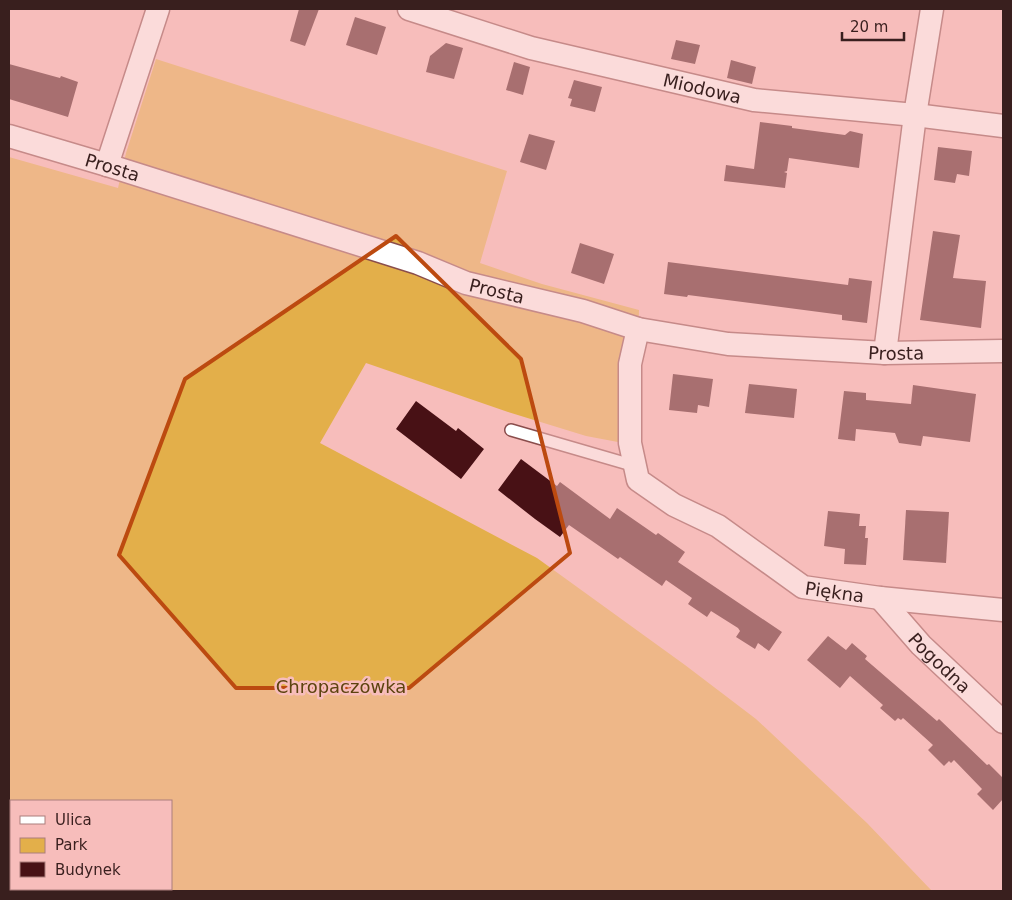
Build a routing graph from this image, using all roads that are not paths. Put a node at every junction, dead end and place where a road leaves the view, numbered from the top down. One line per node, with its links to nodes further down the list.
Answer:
1 (158, 9): 7 (street)
2 (409, 9): 4 (street, Miodowa)
3 (932, 9): 4 (street)
4 (915, 115): 5 (street, Miodowa); 10 (street)
5 (1003, 126)
6 (9, 136): 7 (street, Prosta)
7 (107, 165): 8 (street, Prosta)
8 (638, 329): 10 (street, Prosta); 12 (street)
9 (1003, 351): 10 (street, Prosta)
10 (885, 353)
11 (511, 430): 12 (lane)
12 (636, 473): 13 (street, Piękna)
13 (880, 598): 14 (street, Piękna); 15 (street, Pogodna)
14 (1003, 610)
15 (1003, 722)

